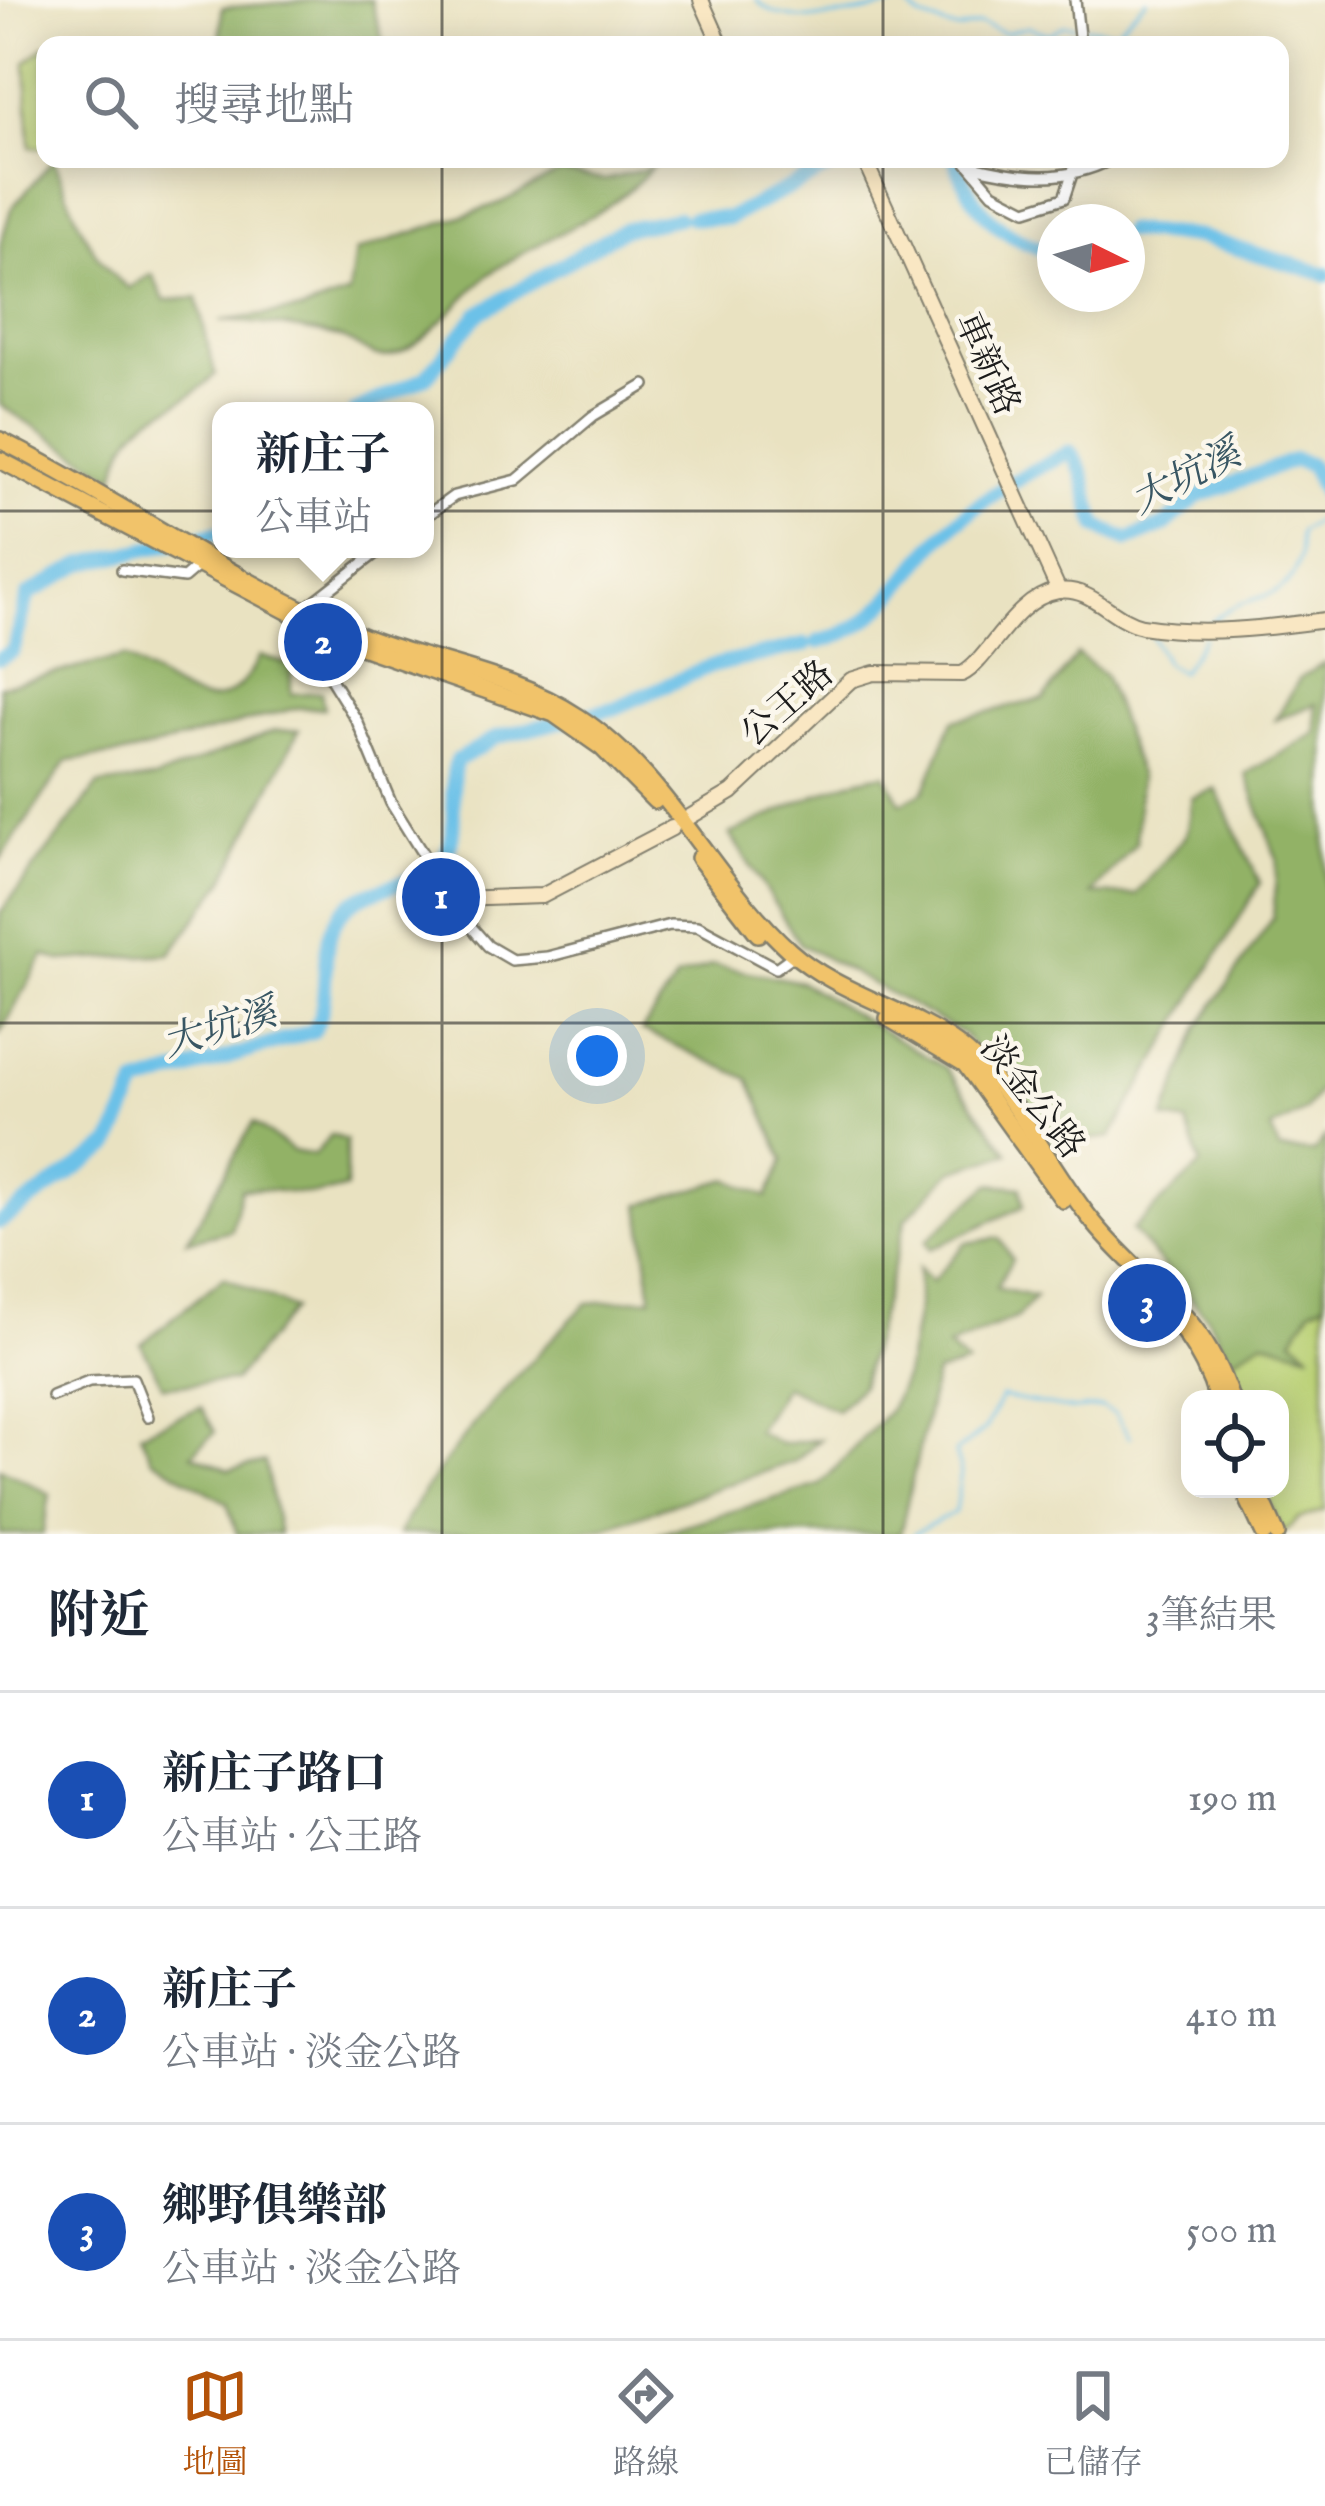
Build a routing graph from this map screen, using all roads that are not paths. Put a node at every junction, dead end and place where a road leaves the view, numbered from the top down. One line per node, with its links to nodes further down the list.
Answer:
1 (701, 0): 3 (street)
2 (1075, 0): 4 (street)
3 (717, 36)
4 (1079, 36)
5 (868, 168): 18 (street, 車新路)
6 (972, 168): 10 (street)
7 (988, 168): 10 (street)
8 (1076, 168): 10 (street)
9 (1089, 168): 10 (street)
10 (1076, 173)
11 (645, 385): 14 (street)
12 (0, 440): 16 (main road)
13 (0, 460): 16 (main road)
14 (434, 510)
15 (369, 558): 19 (street)
16 (200, 562): 17 (street); 19 (main road)
17 (122, 570)
18 (1059, 591): 20 (street); 21 (street, 公王路)
19 (297, 613): 21 (main road, 淡金公路); 22 (street)
20 (1325, 620)
21 (679, 823): 22 (street, 公王路); 23 (main road, 淡金公路)
22 (455, 899): 23 (street)
23 (790, 958): 24 (main road, 淡金公路); 25 (main road, 淡金公路)
24 (1215, 1390)
25 (1228, 1390)
26 (52, 1396): 27 (street)
27 (148, 1417)
28 (1247, 1498): 30 (main road)
29 (1261, 1498): 31 (main road)
30 (1264, 1534)
31 (1277, 1534)

